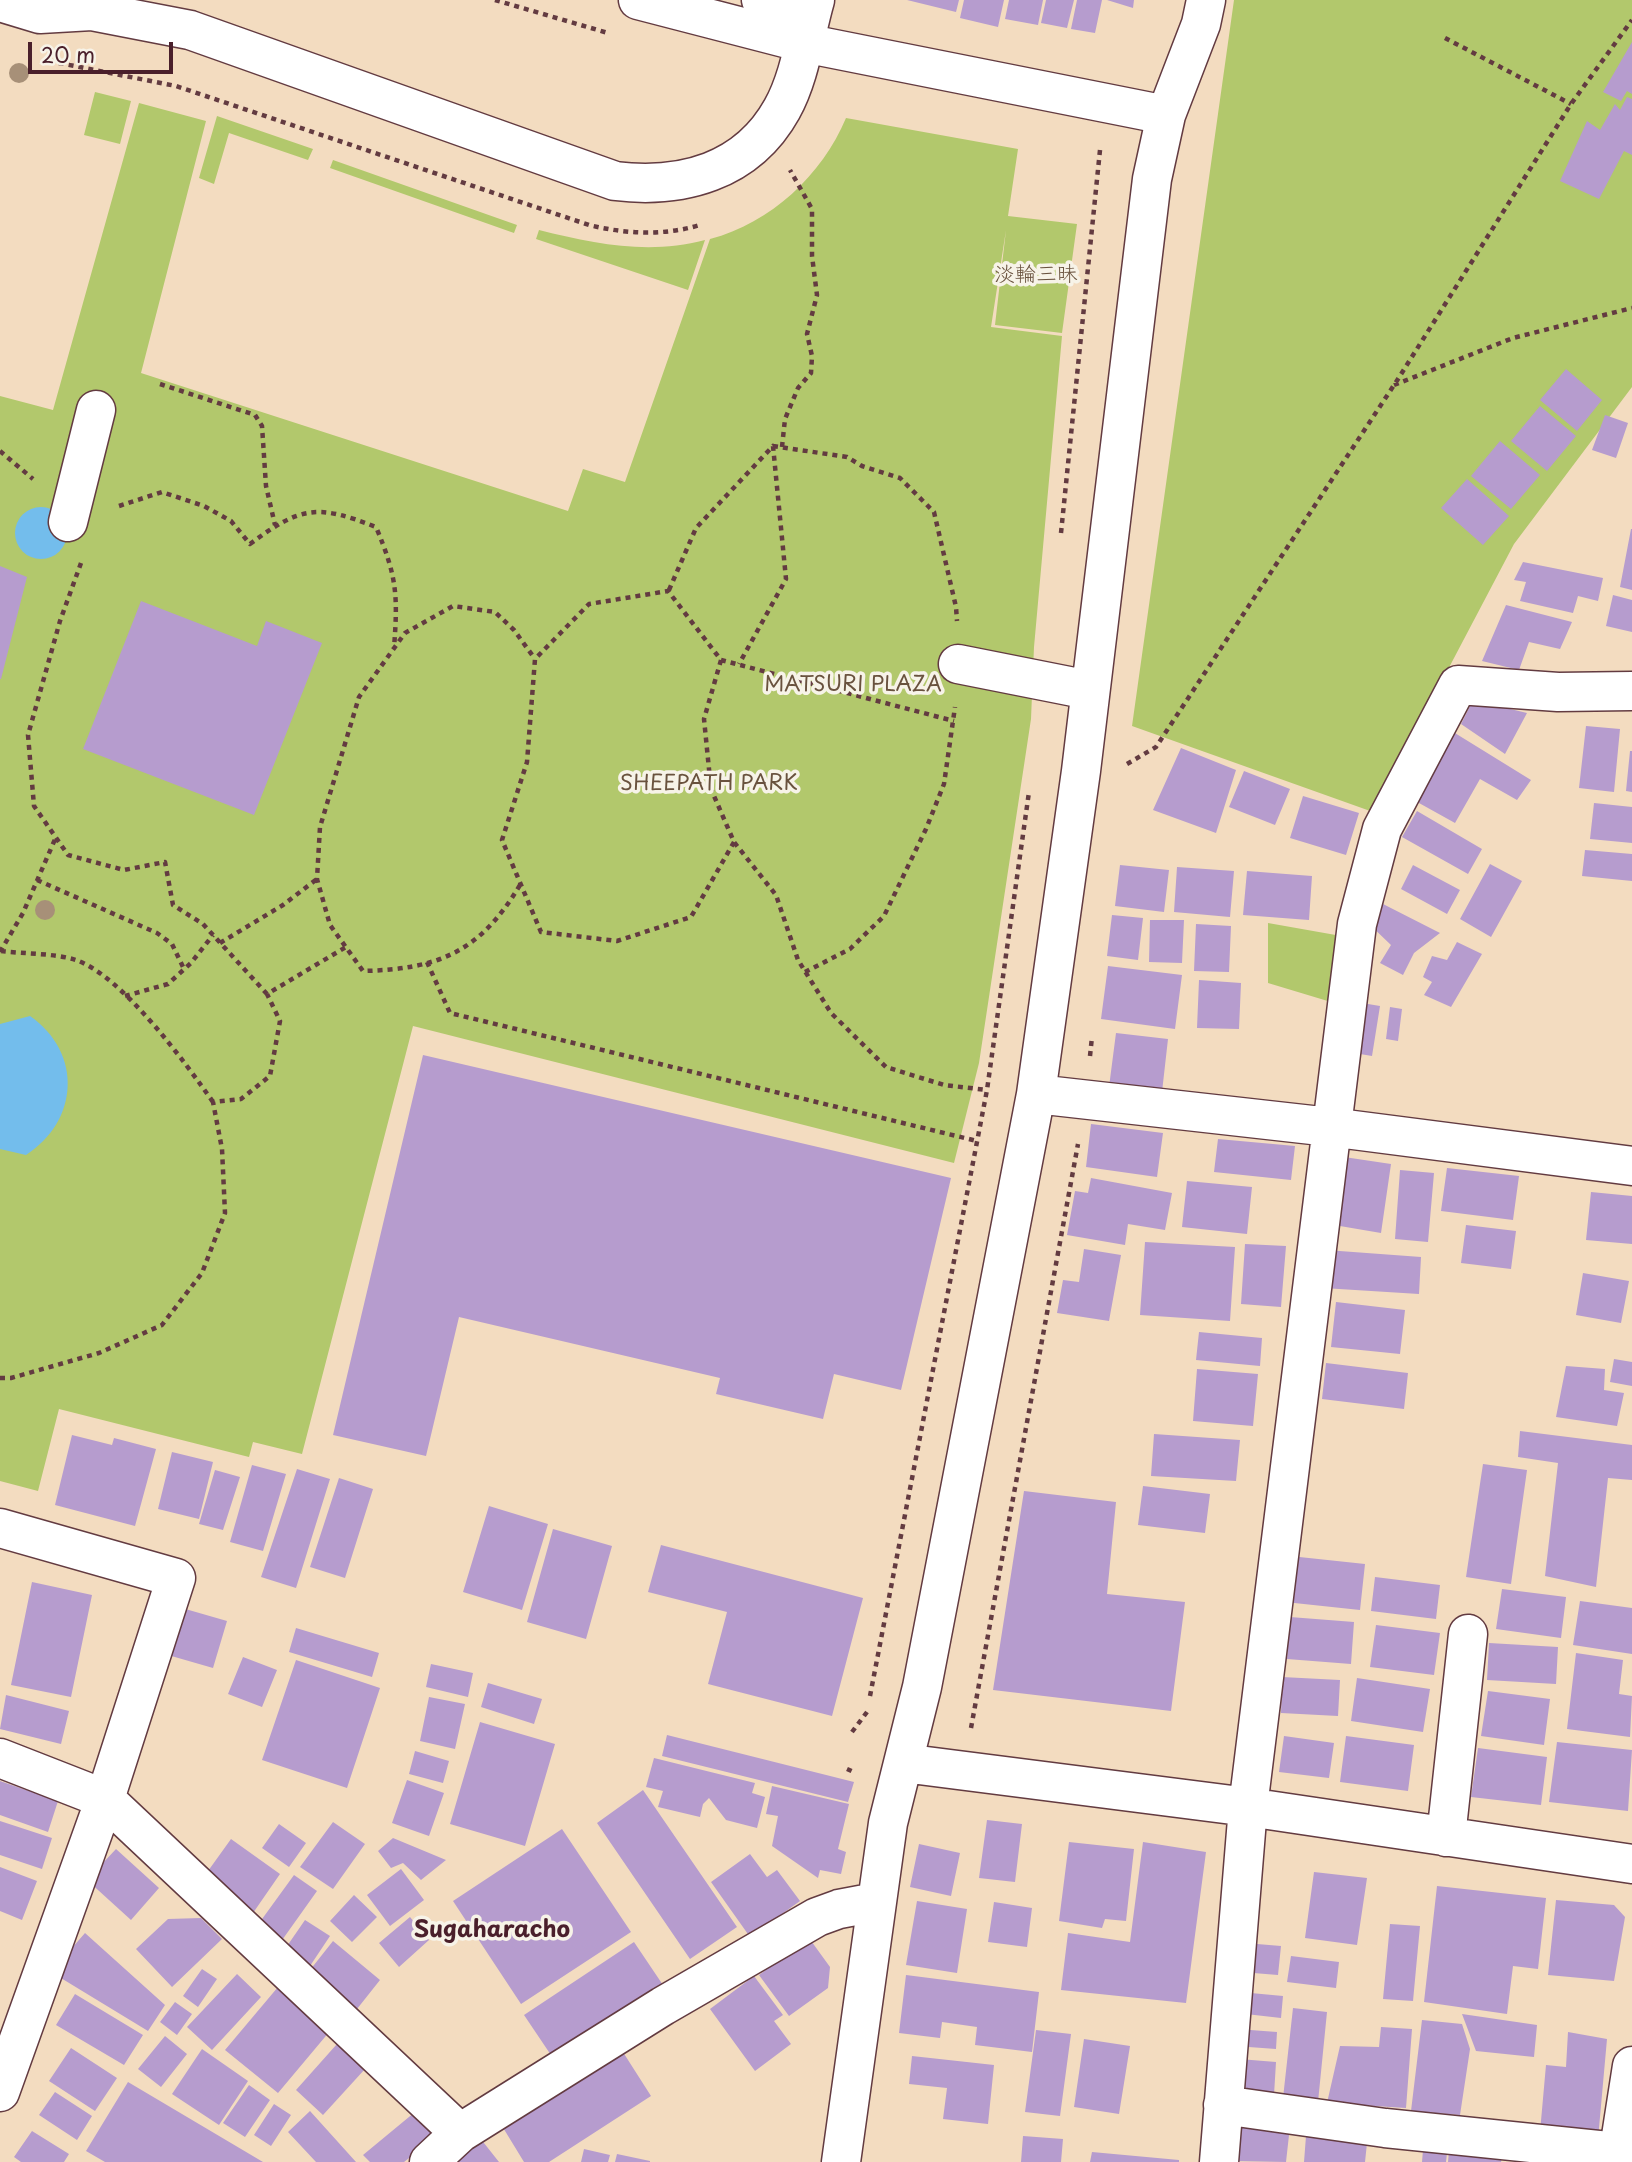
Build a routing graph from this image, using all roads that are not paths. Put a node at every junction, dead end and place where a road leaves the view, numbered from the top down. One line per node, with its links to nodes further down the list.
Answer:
1 (638, 0): 5 (street)
2 (761, 0): 5 (street)
3 (1206, 0): 6 (street)
4 (0, 2): 5 (street)
5 (810, 18): 6 (street)
6 (1166, 115): 10 (street)
7 (96, 410): 8 (street)
8 (68, 522)
9 (958, 664): 10 (street)
10 (1089, 690): 12 (street)
11 (1632, 691): 13 (street)
12 (1036, 1094): 13 (street); 18 (street)
13 (1330, 1127): 14 (street); 20 (street)
14 (1632, 1166)
15 (0, 1528): 19 (street)
16 (1468, 1634): 21 (street)
17 (0, 1758): 19 (street)
18 (903, 1762): 20 (street); 23 (street)
19 (105, 1799): 25 (street); 27 (street)
20 (1248, 1807): 21 (street); 26 (street)
21 (1446, 1837): 22 (street)
22 (1632, 1864)
23 (876, 1902): 27 (street); 30 (street)
24 (1632, 2066): 28 (street)
25 (0, 2092)
26 (1223, 2105): 28 (street); 31 (street)
27 (460, 2133): 29 (street)
28 (1618, 2157)
29 (429, 2162)
30 (841, 2162)
31 (1219, 2162)

